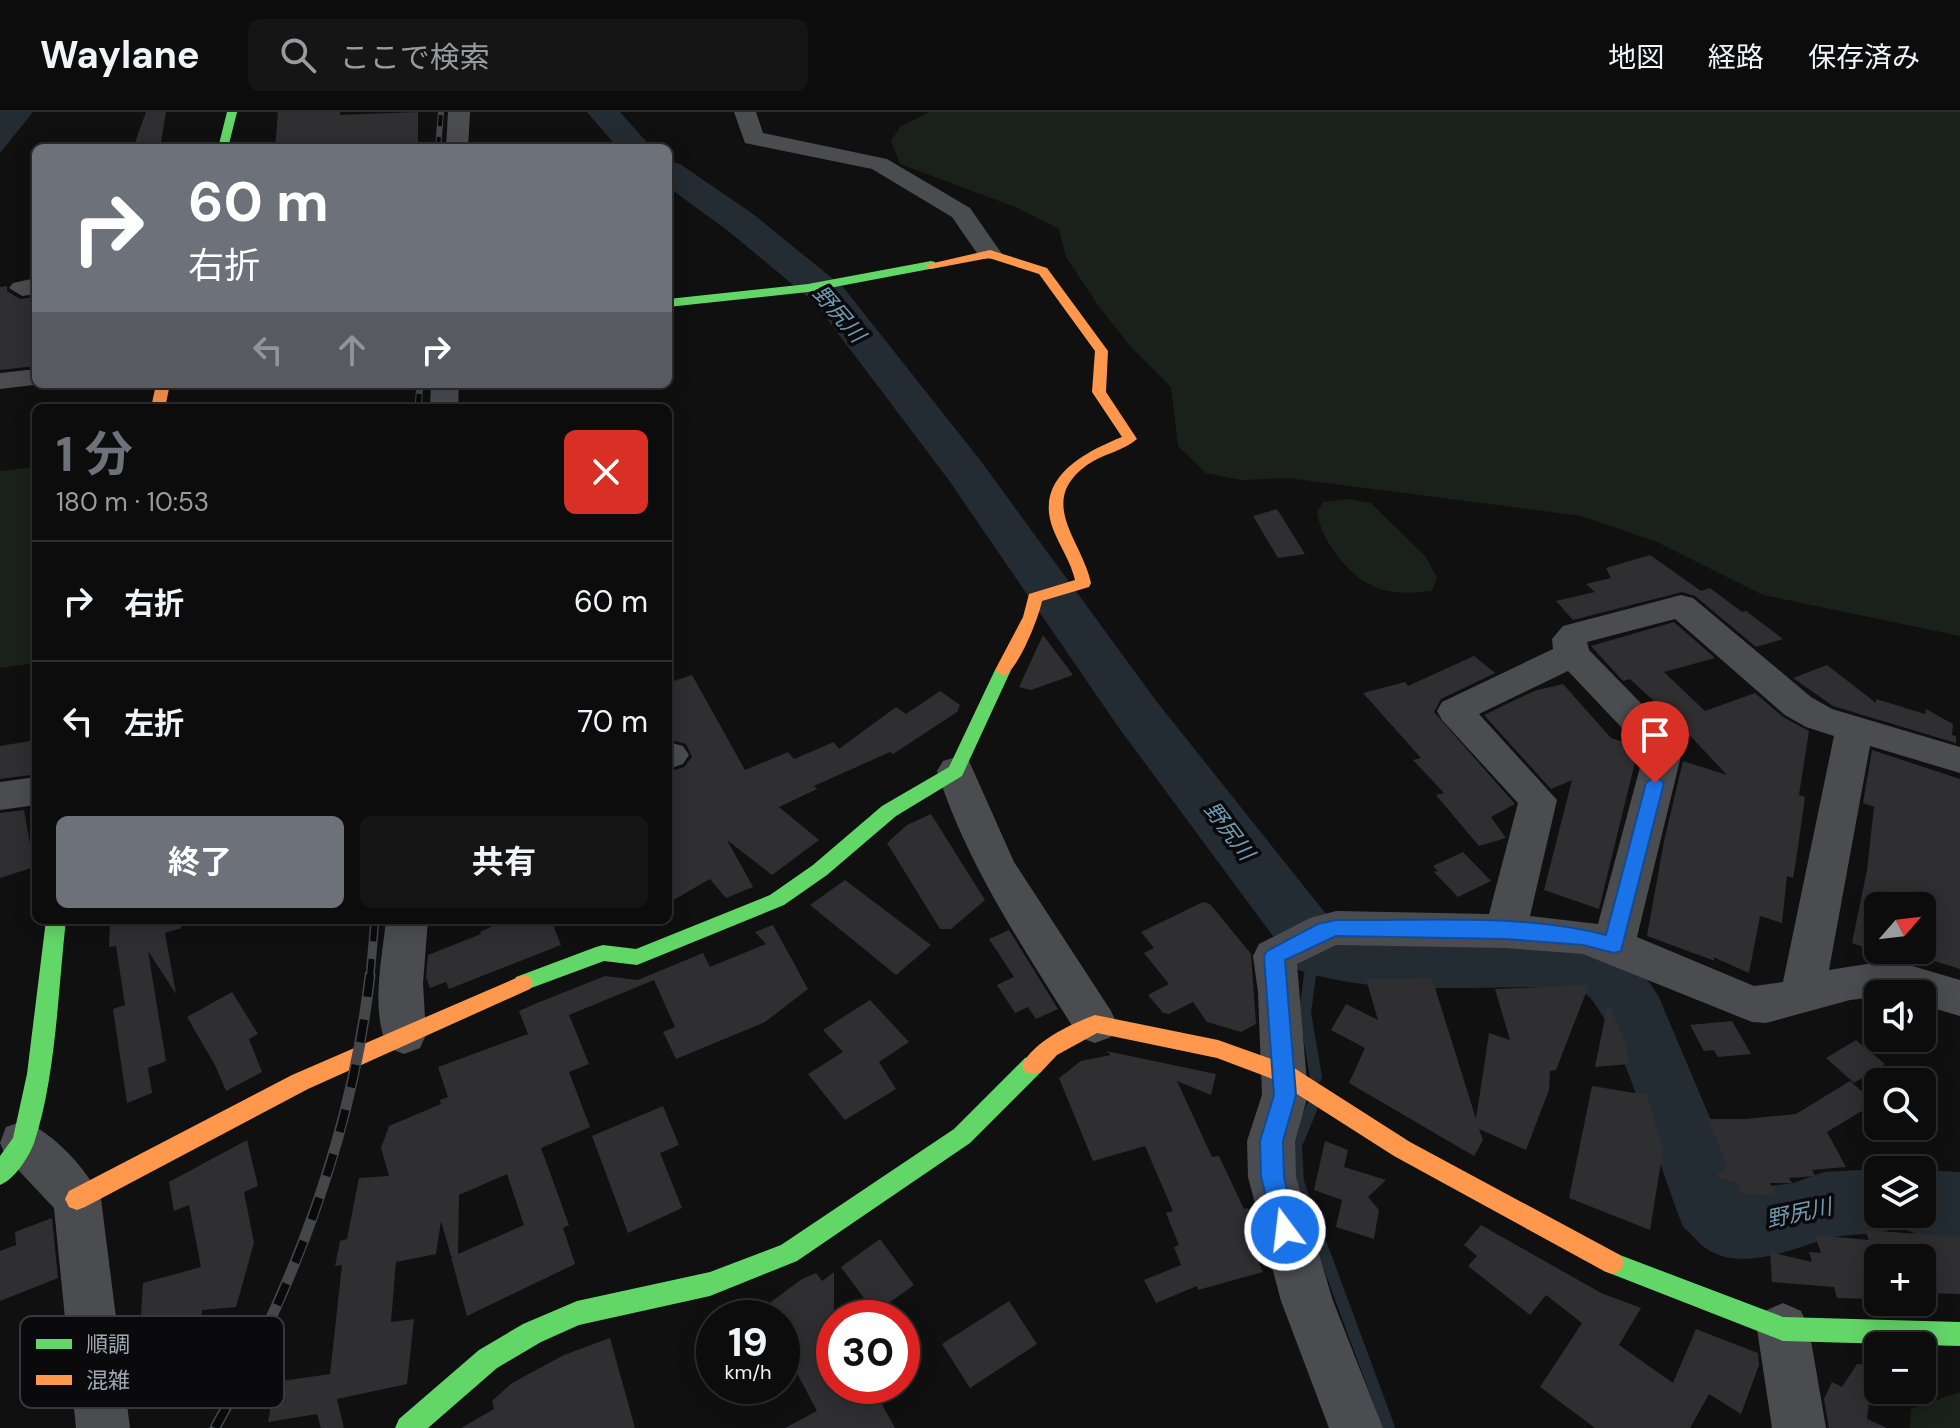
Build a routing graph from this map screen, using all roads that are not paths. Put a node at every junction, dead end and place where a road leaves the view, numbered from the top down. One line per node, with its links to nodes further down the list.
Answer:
1 (232, 112): 4 (street)
2 (459, 112): 5 (street)
3 (745, 112): 6 (street)
4 (224, 144)
5 (457, 144)
6 (990, 254): 7 (street); 13 (street)
7 (672, 303)
8 (32, 377): 9 (street)
9 (0, 381)
10 (1572, 654): 11 (street); 18 (street); 19 (street)
11 (1854, 730): 12 (street); 20 (street)
12 (1960, 760)
13 (956, 771): 22 (street); 23 (street)
14 (32, 792): 15 (street)
15 (0, 796)
16 (56, 924): 25 (street)
17 (407, 924): 23 (street)
18 (1506, 931): 19 (street); 24 (street)
19 (1614, 945): 20 (street)
20 (1802, 997): 21 (street)
21 (1960, 998)
22 (1095, 1024): 24 (street); 32 (street)
23 (404, 1035): 26 (street)
24 (1290, 1078): 28 (street); 33 (street)
25 (12, 1158): 26 (street)
26 (77, 1199): 27 (street)
27 (90, 1316)
28 (1783, 1329): 29 (street); 34 (street)
29 (1960, 1334)
30 (101, 1408): 31 (street)
31 (103, 1428)
32 (408, 1428)
33 (1356, 1428)
34 (1799, 1428)

